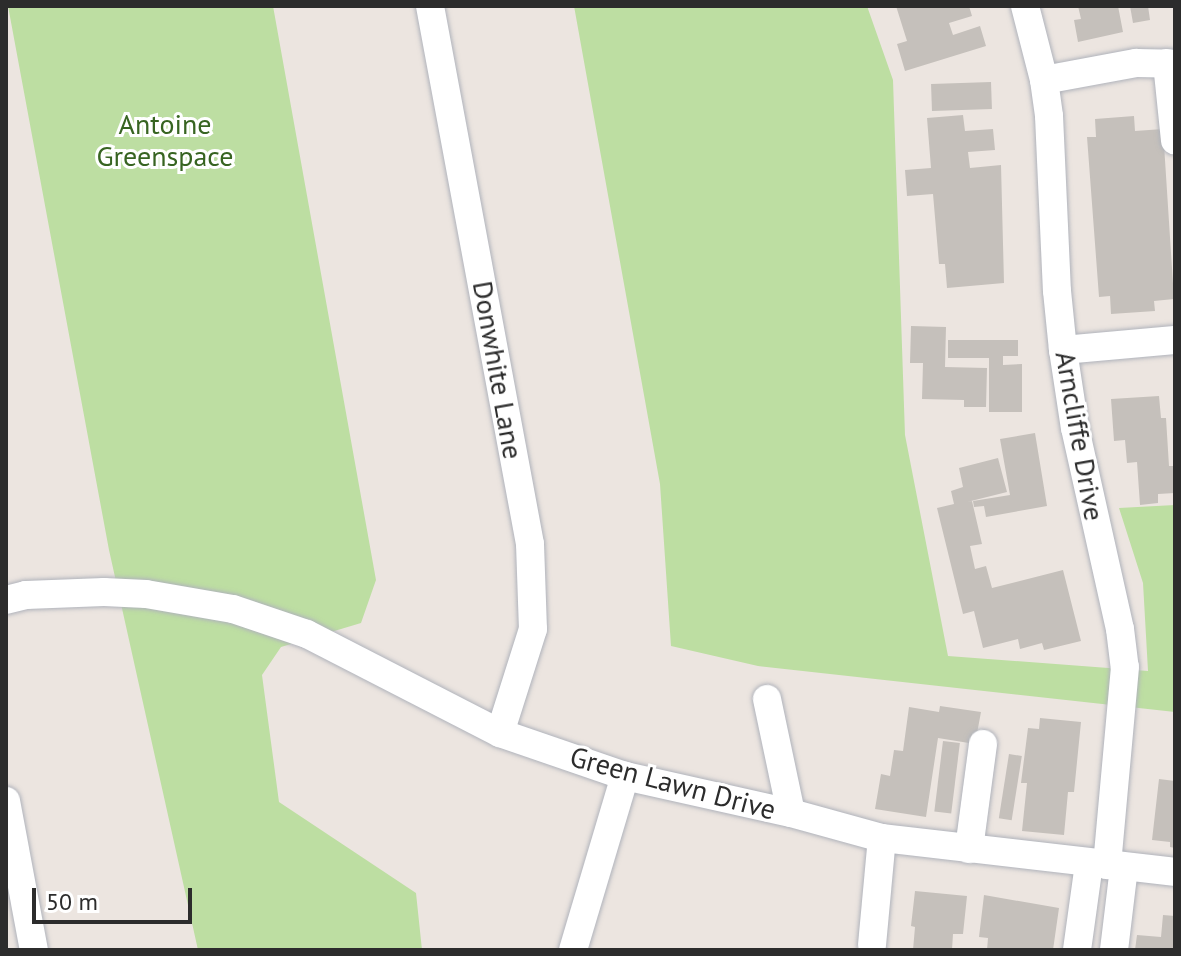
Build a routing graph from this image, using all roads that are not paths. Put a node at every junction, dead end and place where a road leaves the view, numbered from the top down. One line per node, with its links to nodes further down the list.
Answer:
1 (430, 6): 10 (street, Donwhite Lane)
2 (1025, 6): 4 (street, Arncliffe Drive)
3 (1171, 64): 4 (street); 5 (street)
4 (1044, 80): 7 (street, Arncliffe Drive)
5 (1175, 141)
6 (1175, 340): 7 (street)
7 (1063, 350): 17 (street, Arncliffe Drive)
8 (6, 600): 10 (street, Green Lawn Drive)
9 (767, 699): 14 (street)
10 (500, 733): 12 (street, Green Lawn Drive)
11 (983, 744): 16 (street)
12 (625, 776): 14 (street, Green Lawn Drive); 21 (street)
13 (6, 801): 20 (street)
14 (791, 813): 15 (street, Green Lawn Drive)
15 (882, 838): 16 (street, Green Lawn Drive); 19 (street)
16 (969, 849): 17 (street, Green Lawn Drive)
17 (1106, 865): 18 (street, Green Lawn Drive); 22 (street); 23 (street)
18 (1175, 872)
19 (872, 945)
20 (34, 950)
21 (573, 950)
22 (1077, 950)
23 (1114, 950)

